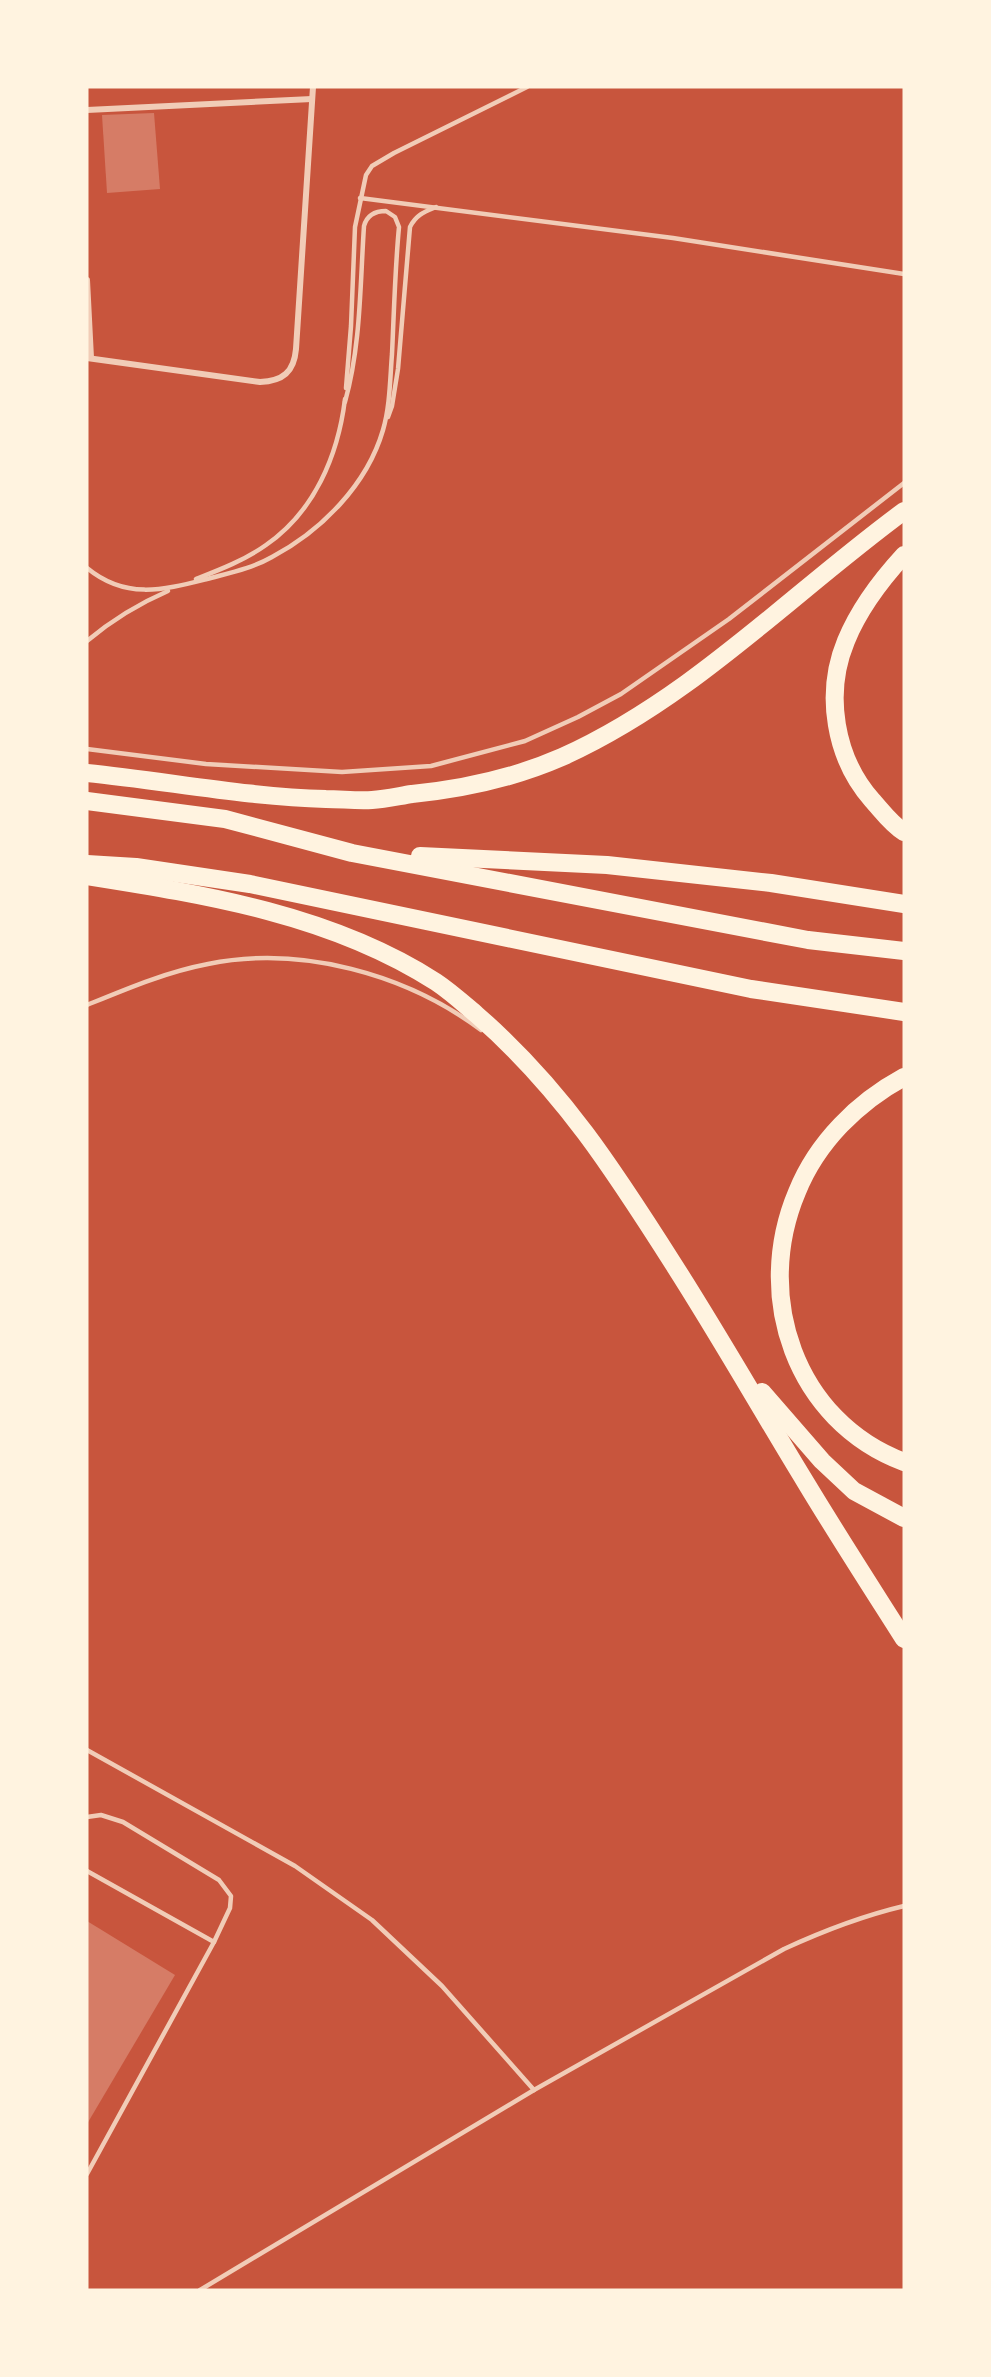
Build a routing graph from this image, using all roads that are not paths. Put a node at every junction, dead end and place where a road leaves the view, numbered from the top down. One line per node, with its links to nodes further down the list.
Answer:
1 (313, 87): 3 (street)
2 (527, 87): 5 (lane)
3 (312, 99): 4 (street); 9 (street)
4 (87, 110)
5 (360, 198): 6 (lane); 10 (lane)
6 (438, 207): 7 (lane); 11 (lane)
7 (904, 274)
8 (87, 280): 9 (street)
9 (89, 358)
10 (345, 402): 11 (lane); 16 (lane)
11 (383, 431): 16 (lane)
12 (904, 483): 18 (lane)
13 (904, 511): 19 (highway)
14 (904, 555): 21 (highway)
15 (87, 568): 16 (lane)
16 (181, 585): 17 (lane)
17 (87, 642)
18 (87, 749)
19 (87, 773)
20 (87, 801): 22 (highway)
21 (904, 832)
22 (352, 853): 25 (highway); 26 (highway)
23 (87, 864): 28 (highway)
24 (87, 876): 32 (highway)
25 (904, 904)
26 (904, 951)
27 (87, 1005): 29 (lane)
28 (904, 1012)
29 (487, 1035)
30 (495, 1040): 32 (lane)
31 (904, 1077): 34 (highway)
32 (547, 1083): 33 (highway)
33 (731, 1357): 35 (highway); 36 (highway)
34 (904, 1462)
35 (904, 1518)
36 (904, 1639)
37 (87, 1750): 42 (lane)
38 (87, 1817): 41 (lane)
39 (87, 1871): 41 (lane)
40 (904, 1906): 42 (lane)
41 (214, 1942): 43 (lane)
42 (534, 2090): 44 (lane)
43 (87, 2174)
44 (200, 2290)

